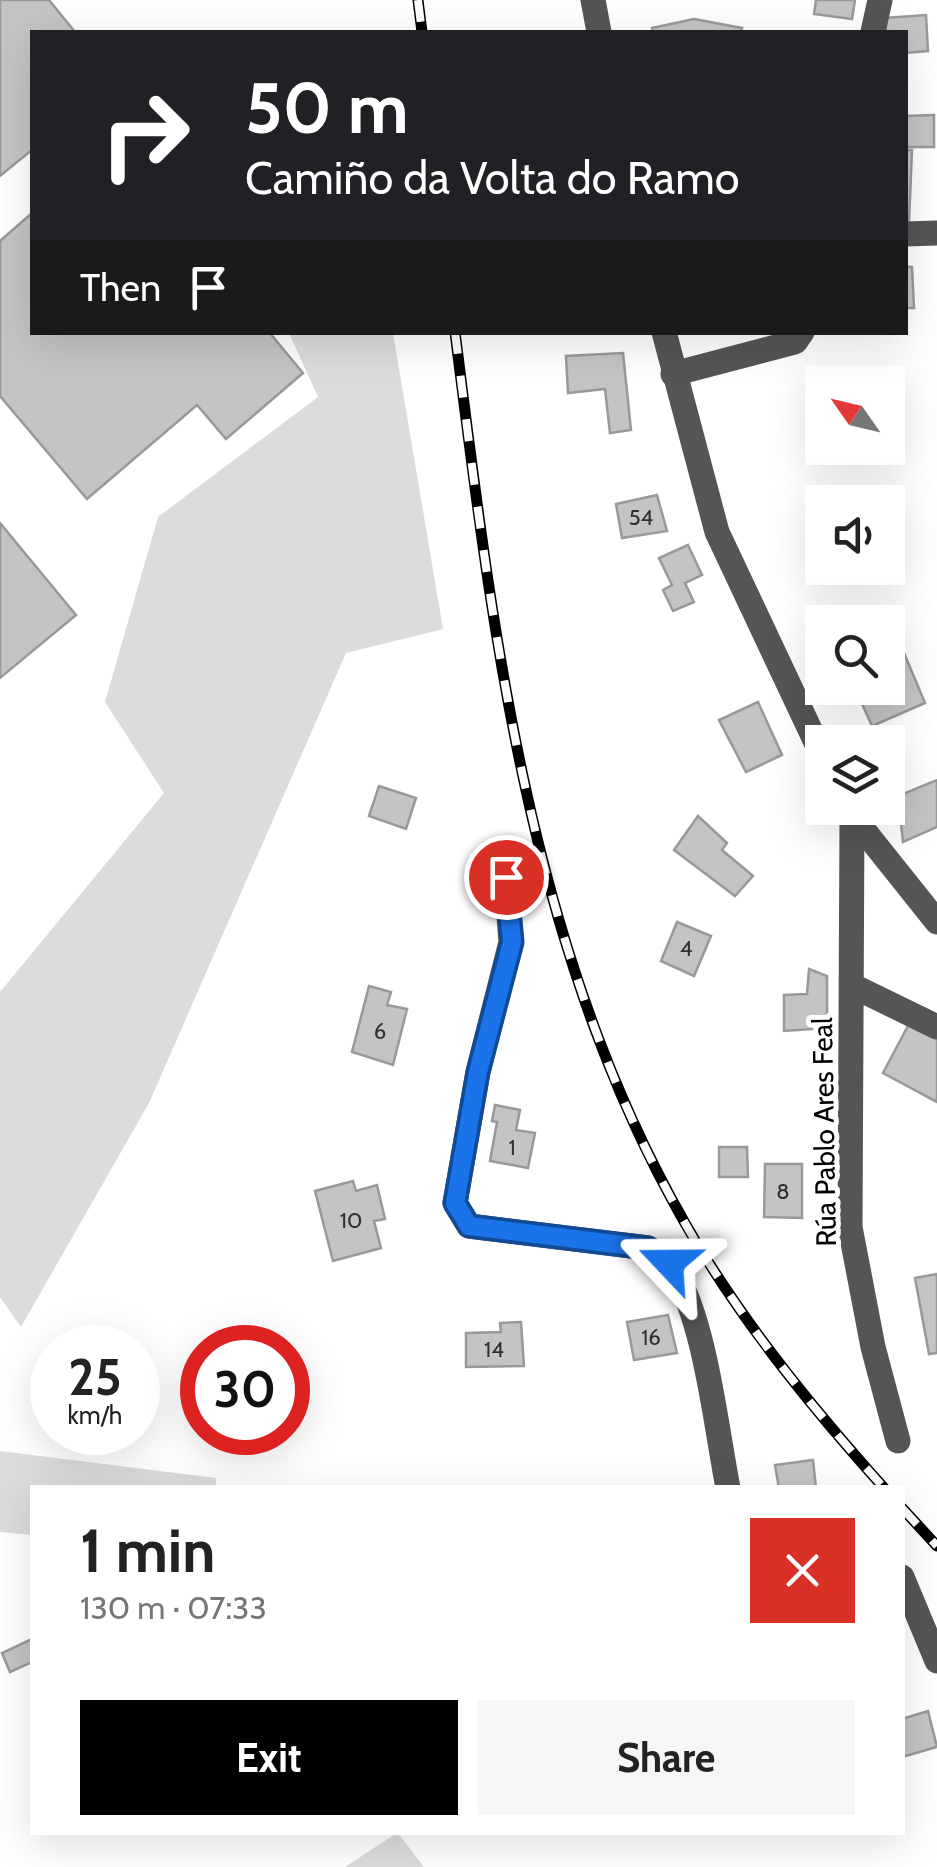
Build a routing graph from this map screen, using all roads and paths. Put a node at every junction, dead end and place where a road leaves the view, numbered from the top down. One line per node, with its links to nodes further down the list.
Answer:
1 (593, 0): 3 (street)
2 (880, 0): 4 (street)
3 (599, 30)
4 (873, 30)
5 (937, 233): 6 (street)
6 (908, 234)
7 (665, 335): 9 (street)
8 (800, 335): 9 (street)
9 (674, 374): 10 (street)
10 (808, 725)
11 (850, 825): 15 (street, Rúa Pablo Ares Feal)
12 (860, 825): 14 (street)
13 (506, 877): 18 (street)
14 (937, 922)
15 (852, 986): 16 (street); 17 (street, Rúa Pablo Ares Feal)
16 (937, 1027)
17 (898, 1441)
18 (727, 1485)
19 (905, 1584): 20 (street)
20 (937, 1661)

